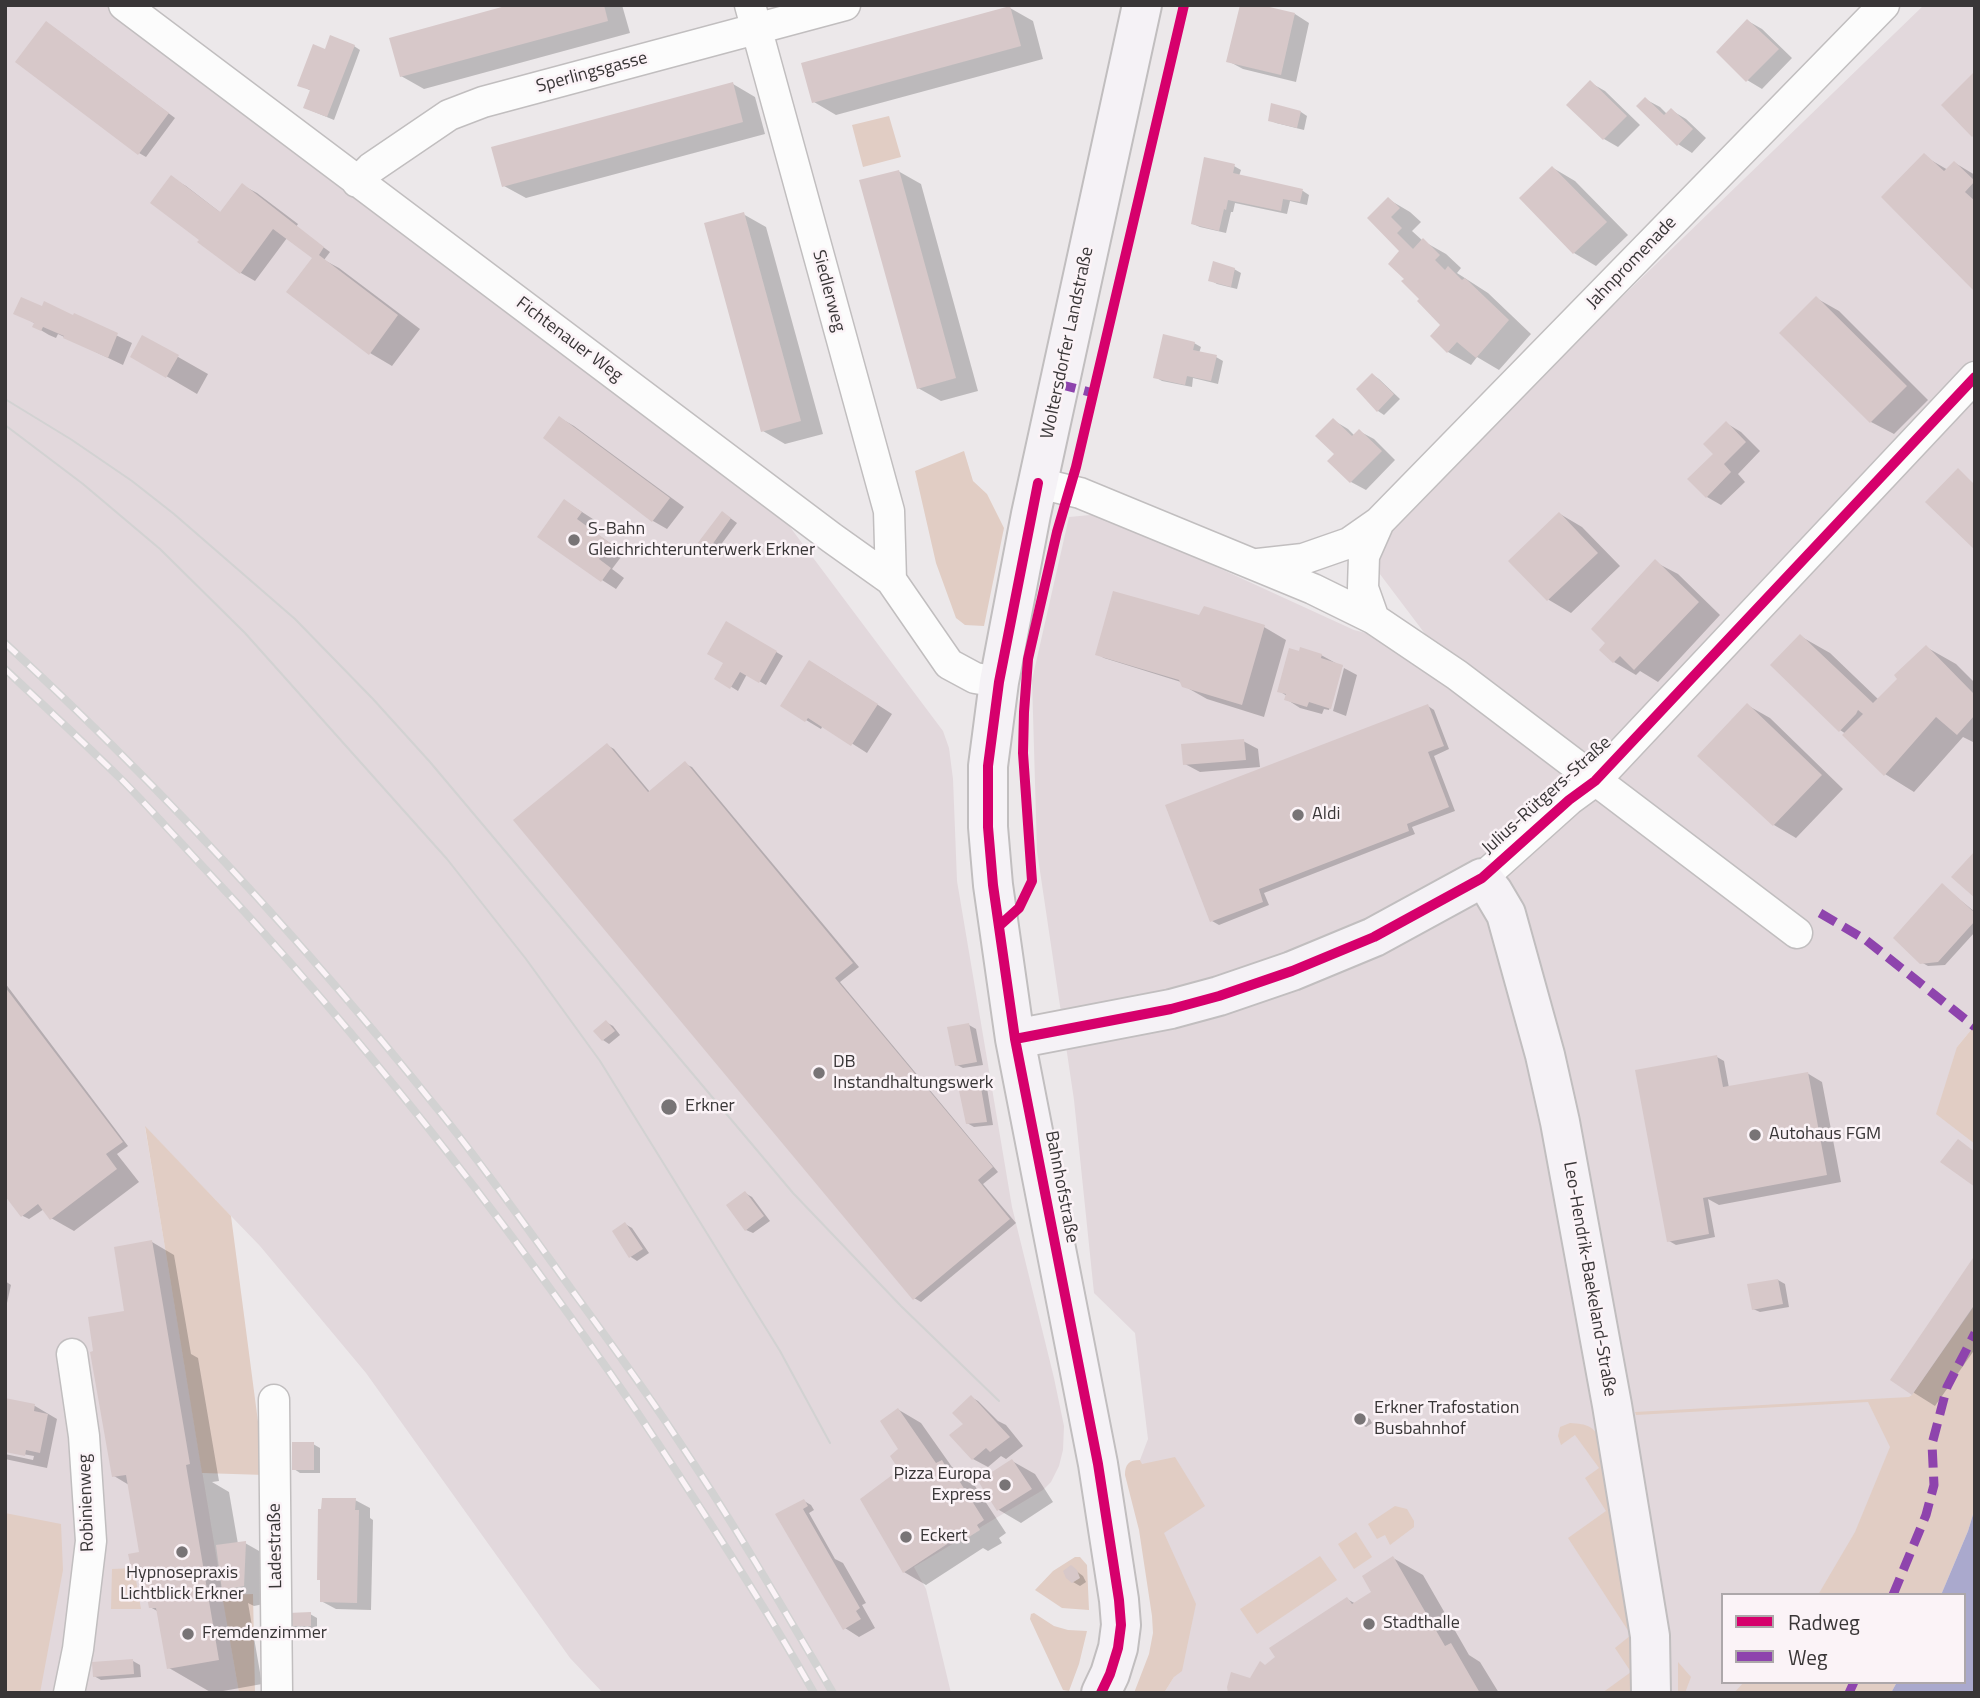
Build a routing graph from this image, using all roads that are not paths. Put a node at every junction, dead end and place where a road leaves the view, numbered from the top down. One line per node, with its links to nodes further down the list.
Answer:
1 (124, 5): 6 (street, Fichtenauer Weg)
2 (845, 5): 5 (street, Sperlingsgasse)
3 (1884, 5): 9 (street, Jahnpromenade)
4 (1136, 6): 8 (main road, Woltersdorfer Landstraße)
5 (753, 17): 6 (street, Sperlingsgasse); 11 (street, Siedlerweg)
6 (357, 182): 11 (street, Fichtenauer Weg)
7 (1975, 377): 14 (street, Julius-Rütgers-Straße)
8 (1038, 483): 10 (street, Julius-Rütgers-Straße); 13 (main road, Woltersdorfer Landstraße)
9 (1379, 522): 10 (street, Jahnpromenade); 12 (street, Jahnpromenade)
10 (1253, 564): 12 (street, Julius-Rütgers-Straße)
11 (891, 580): 13 (street, Fichtenauer Weg)
12 (1374, 619): 14 (street, Julius-Rütgers-Straße)
13 (999, 682): 17 (main road, Bahnhofstraße)
14 (1595, 781): 15 (street, Julius-Rütgers-Straße); 16 (street, Julius-Rütgers-Straße)
15 (1482, 878): 17 (main road, Julius-Rütgers-Straße); 23 (main road, Leo-Hendrik-Baekeland-Straße)
16 (1797, 933)
17 (1015, 1039): 22 (main road, Bahnhofstraße)
18 (72, 1354): 20 (street, Robinienweg)
19 (274, 1400): 21 (street, Ladestraße)
20 (69, 1693)
21 (277, 1693)
22 (1101, 1693)
23 (1651, 1693)

